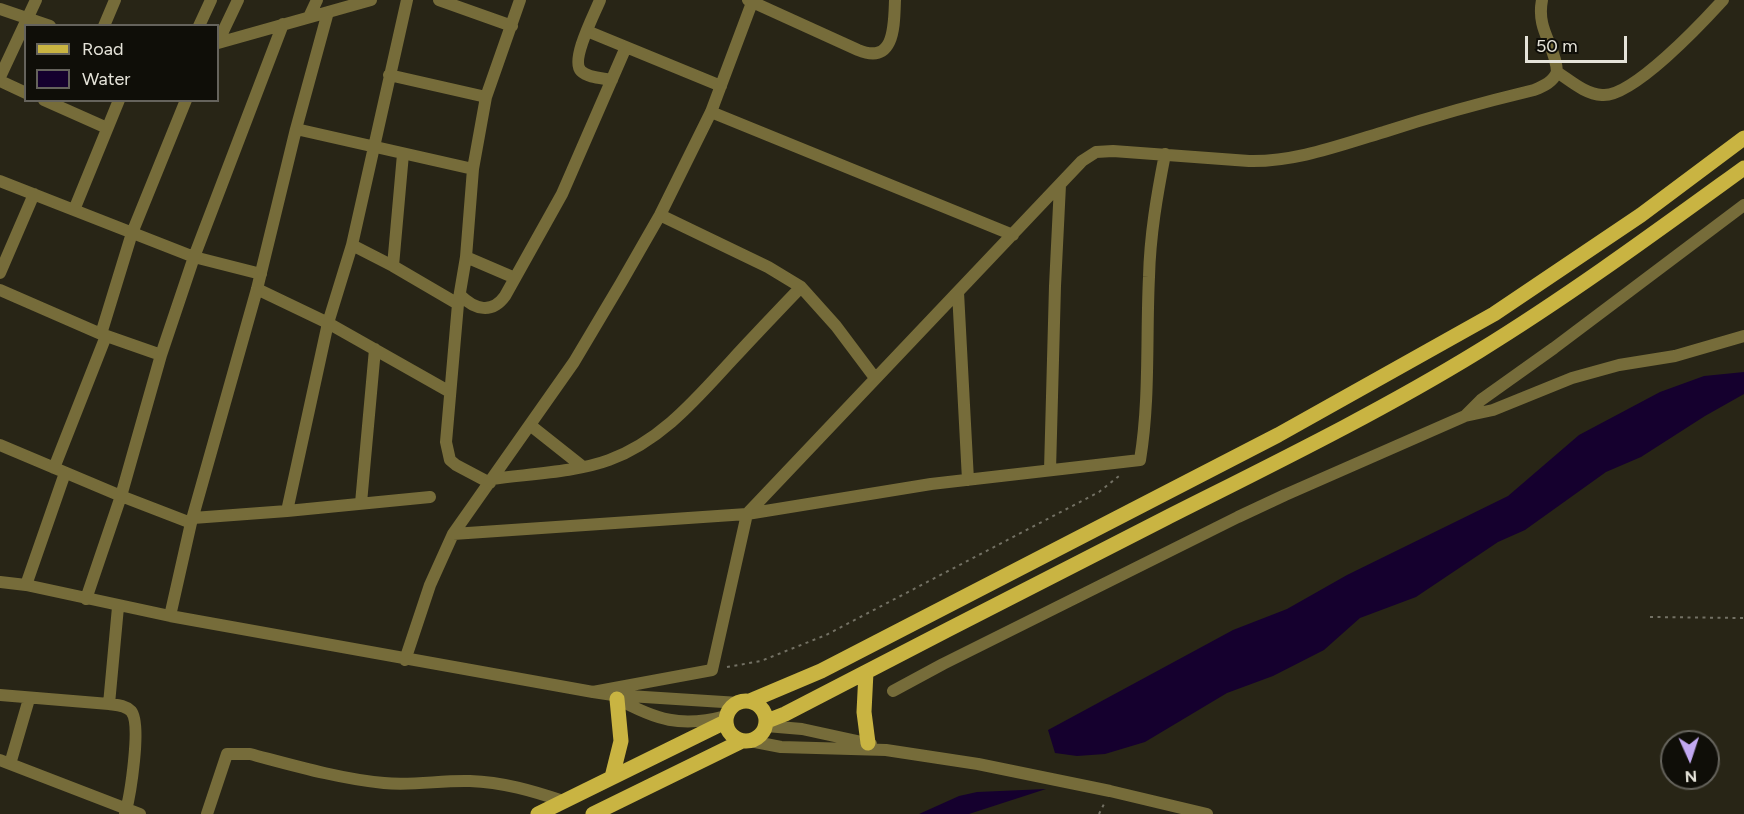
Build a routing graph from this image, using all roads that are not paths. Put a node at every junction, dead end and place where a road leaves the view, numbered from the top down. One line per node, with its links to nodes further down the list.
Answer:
1 (36, 0): 18 (street)
2 (116, 0): 21 (street)
3 (211, 0): 22 (street)
4 (238, 0): 27 (street)
5 (317, 0): 17 (street)
6 (371, 0): 16 (street)
7 (407, 0): 31 (street)
8 (439, 0): 25 (street)
9 (520, 0): 25 (street)
10 (600, 0): 26 (street)
11 (895, 0): 14 (street)
12 (1542, 0): 30 (street)
13 (1723, 0): 30 (street)
14 (751, 1): 35 (street)
15 (0, 9): 18 (street)
16 (328, 12): 17 (street); 43 (street)
17 (309, 17): 23 (street)
18 (28, 18): 19 (street); 20 (street)
19 (25, 24)
20 (44, 24)
21 (105, 24)
22 (200, 24)
23 (283, 24): 28 (street); 59 (street)
24 (24, 26): 32 (street)
25 (512, 26): 37 (street)
26 (587, 31): 29 (street); 33 (street)
27 (219, 40)
28 (219, 42)
29 (626, 46): 33 (street); 35 (street)
30 (1557, 72): 47 (street)
31 (390, 75): 37 (street); 45 (street)
32 (0, 76)
33 (612, 80): 64 (street)
34 (0, 81): 36 (street)
35 (721, 86): 41 (street)
36 (24, 92)
37 (486, 98): 49 (street)
38 (48, 102): 42 (street)
39 (118, 102): 42 (street)
40 (185, 102): 56 (street)
41 (711, 112): 55 (street); 57 (street)
42 (107, 128): 54 (street)
43 (296, 129): 45 (street); 63 (street)
44 (1744, 138): 104 (main road)
45 (375, 148): 46 (street); 58 (street)
46 (403, 154): 49 (street); 61 (street)
47 (1165, 154): 51 (street); 82 (street)
48 (1744, 168): 98 (main road)
49 (474, 170): 60 (street)
50 (0, 181): 52 (street)
51 (1060, 185): 57 (street); 82 (street)
52 (34, 194): 54 (street); 62 (street)
53 (1744, 205): 77 (street)
54 (74, 210): 56 (street)
55 (660, 215): 65 (street); 78 (street)
56 (132, 233): 59 (street); 71 (street)
57 (1013, 235): 68 (street)
58 (352, 244): 61 (street); 70 (street)
59 (194, 257): 63 (street); 74 (street)
60 (466, 257): 64 (street); 69 (street)
61 (393, 266): 69 (street)
62 (0, 273)
63 (261, 274): 66 (street)
64 (515, 278): 69 (street)
65 (801, 287): 75 (street); 80 (street)
66 (257, 289): 70 (street); 90 (street)
67 (0, 290): 71 (street)
68 (958, 292): 75 (street); 83 (street)
69 (459, 299): 76 (street)
70 (328, 323): 73 (street); 88 (street)
71 (104, 335): 74 (street); 81 (street)
72 (1744, 336): 77 (street)
73 (375, 349): 76 (street); 87 (street)
74 (161, 355): 85 (street)
75 (875, 378): 89 (street)
76 (450, 392): 84 (street)
77 (1466, 416): 99 (street)
78 (530, 425): 80 (street); 84 (street)
79 (0, 445): 81 (street)
80 (583, 467): 84 (street)
81 (60, 470): 85 (street); 93 (street)
82 (1050, 470): 83 (street)
83 (968, 480): 89 (street)
84 (491, 481): 91 (street)
85 (121, 496): 90 (street); 94 (street)
86 (430, 497): 87 (street)
87 (361, 503): 88 (street)
88 (286, 511): 90 (street)
89 (747, 514): 91 (street); 100 (street)
90 (192, 520): 96 (street)
91 (453, 534): 97 (street)
92 (0, 582): 93 (street)
93 (26, 585): 94 (street)
94 (86, 599): 95 (street)
95 (118, 607): 96 (street); 105 (street)
96 (170, 616): 97 (street)
97 (405, 660): 100 (street)
98 (866, 672): 107 (main road); 109 (main road)
99 (893, 691)
100 (593, 692): 102 (street)
101 (0, 695): 103 (street)
102 (615, 697): 104 (street); 106 (street); 112 (main road)
103 (29, 699): 105 (street); 111 (street)
104 (745, 702): 106 (main road); 107 (main road)
105 (109, 704): 114 (street)
106 (725, 719): 108 (main road); 112 (main road)
107 (766, 723): 108 (main road); 109 (street)
108 (746, 741): 110 (street); 118 (main road)
109 (868, 743): 110 (street)
110 (886, 750): 119 (street)
111 (5, 762): 114 (street)
112 (612, 777): 113 (main road)
113 (563, 801): 116 (street); 117 (main road)
114 (126, 811): 115 (street)
115 (140, 814)
116 (207, 814)
117 (538, 814)
118 (594, 814)
119 (1207, 814)

